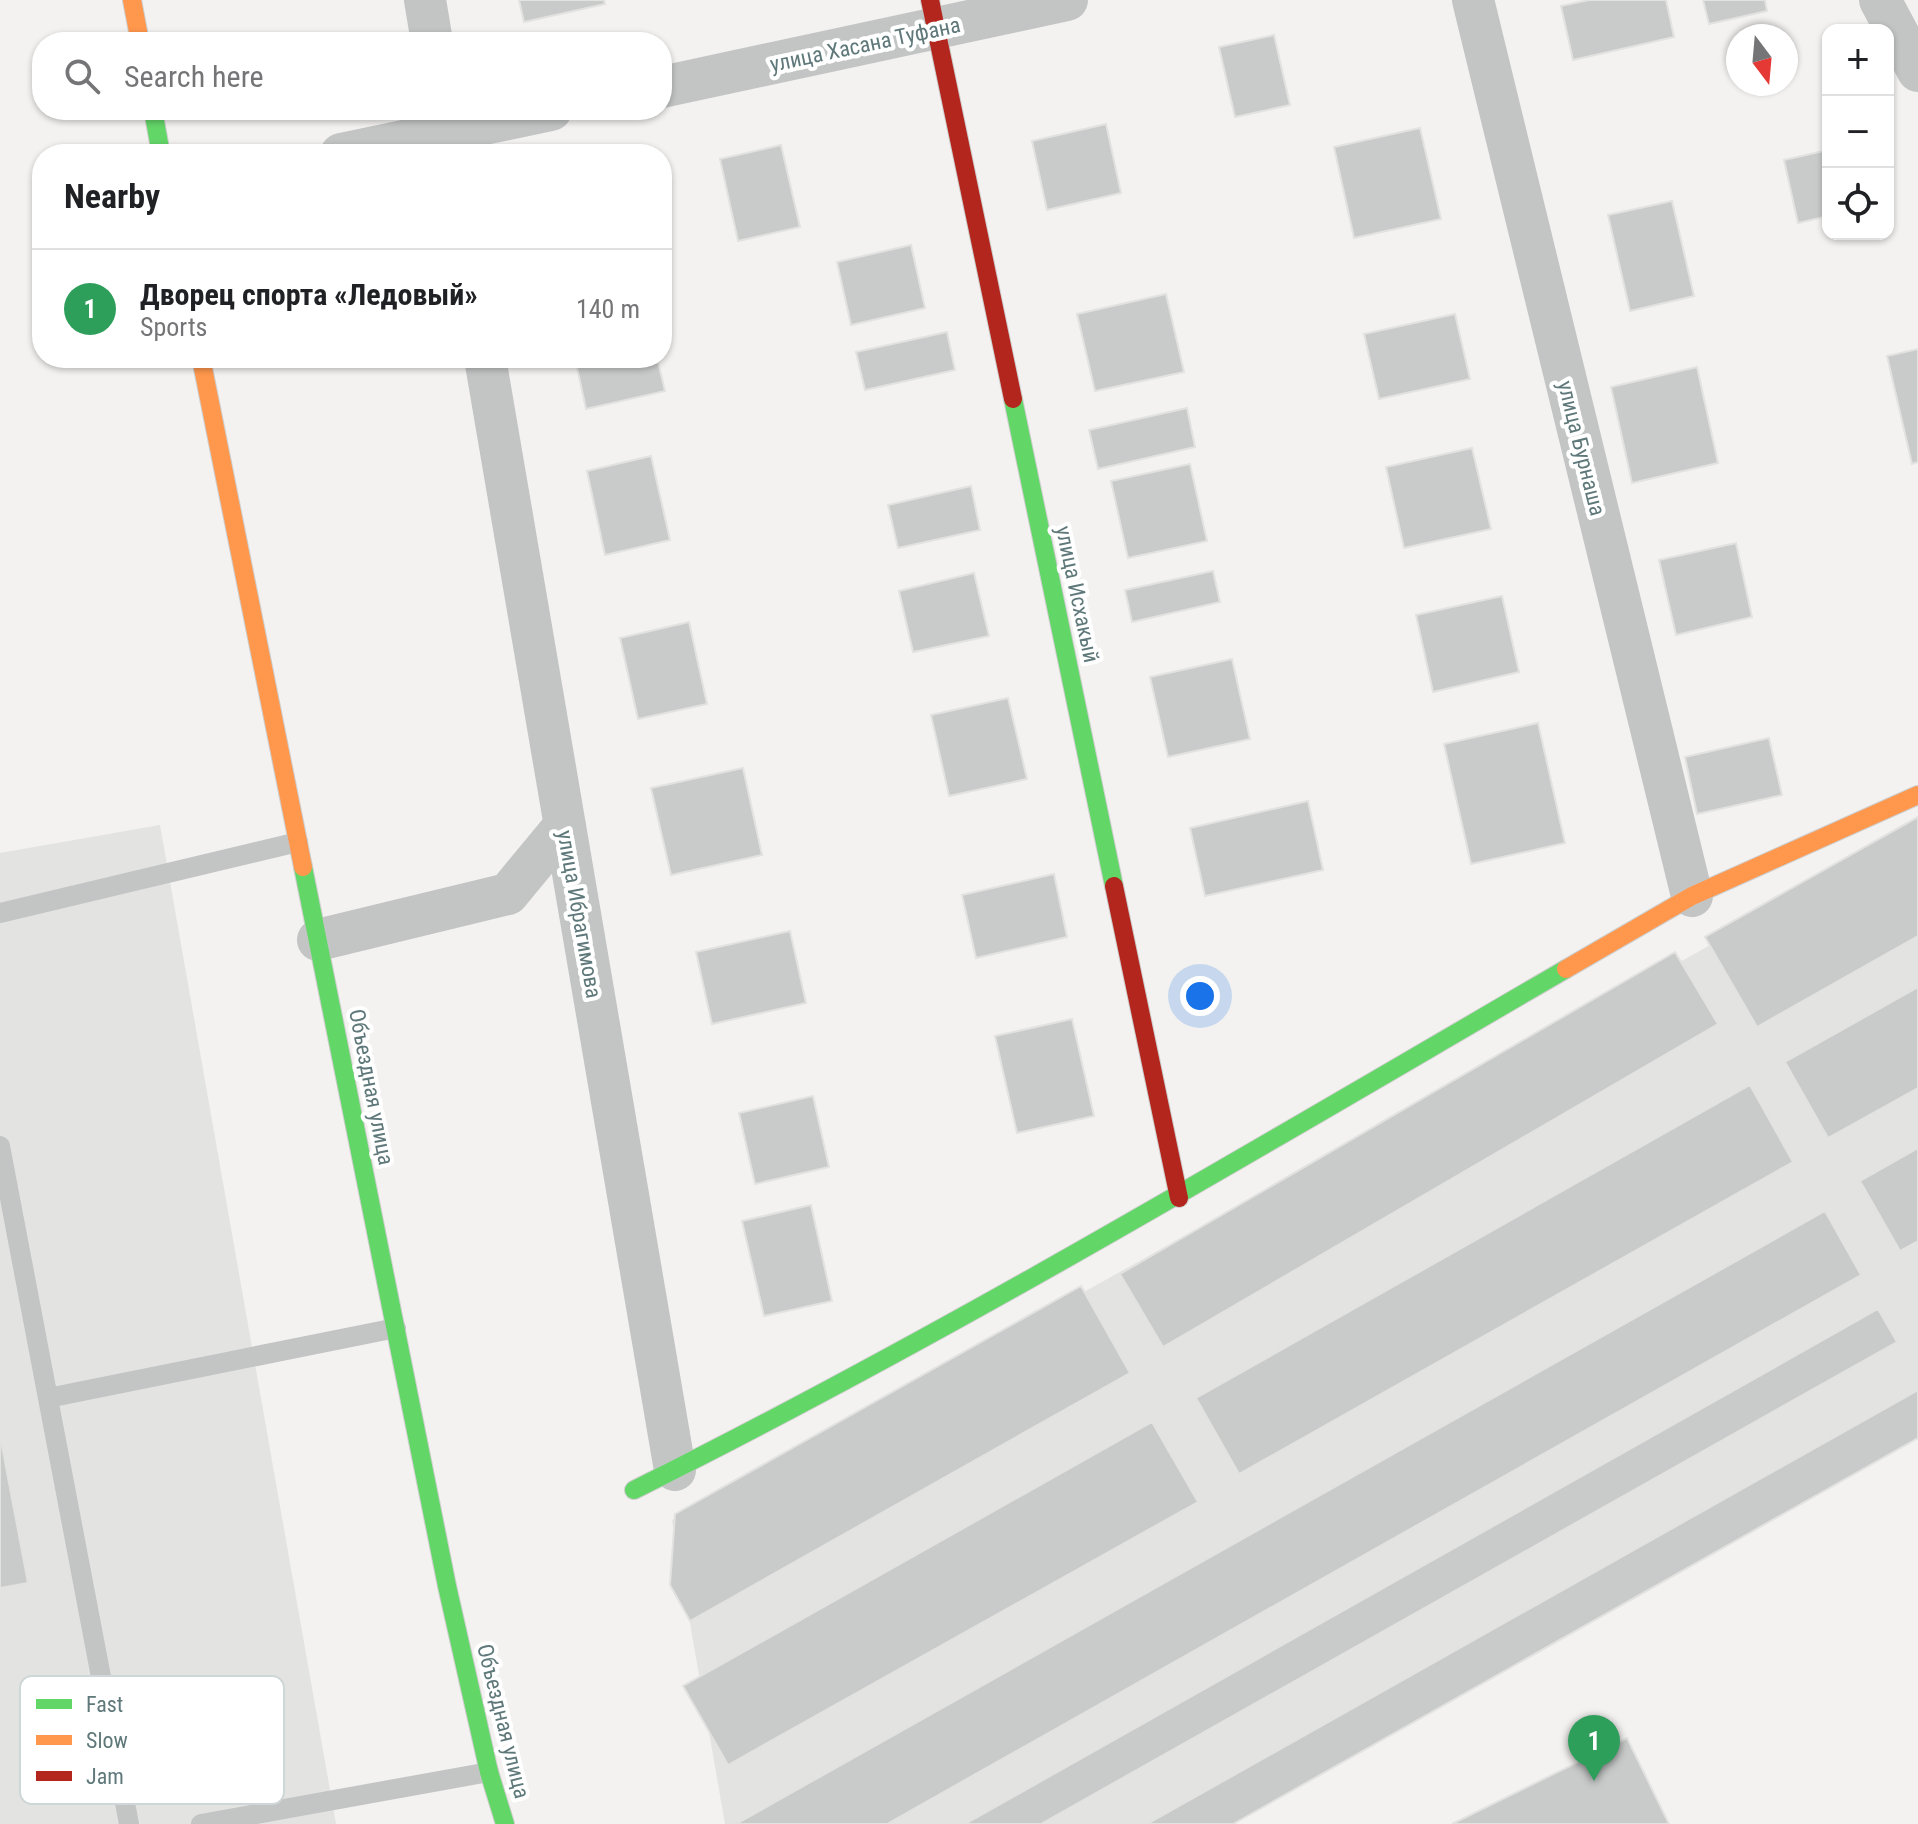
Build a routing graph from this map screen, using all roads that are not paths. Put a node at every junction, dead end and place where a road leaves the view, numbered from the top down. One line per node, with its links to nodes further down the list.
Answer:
1 (132, 0): 7 (street)
2 (425, 0): 8 (street)
3 (1067, 0): 6 (street, улица Хасана Туфана)
4 (1473, 0): 21 (street, улица Бурнаша)
5 (1880, 0): 9 (street)
6 (934, 15): 10 (street, улица Хасана Туфана); 25 (street, улица Исхакый)
7 (138, 32)
8 (430, 32)
9 (1918, 71)
10 (672, 84)
11 (155, 120): 14 (street)
12 (504, 120): 13 (street)
13 (447, 132): 15 (street)
14 (159, 144)
15 (389, 144)
16 (203, 368): 20 (street, Объездная улица)
17 (487, 368): 19 (street, улица Ибрагимова)
18 (1918, 795): 21 (street)
19 (565, 825): 23 (street); 28 (street, улица Ибрагимова)
20 (298, 842): 22 (lane); 23 (street, Объездная улица)
21 (1692, 896): 25 (street)
22 (0, 913)
23 (318, 940): 26 (street, Объездная улица)
24 (0, 1146): 27 (lane)
25 (1179, 1198): 28 (street)
26 (396, 1328): 27 (lane); 31 (street, Объездная улица)
27 (48, 1398): 30 (lane)
28 (675, 1470): 29 (street)
29 (634, 1490)
30 (101, 1676)
31 (489, 1772): 34 (lane); 35 (street, Объездная улица)
32 (125, 1804): 33 (lane)
33 (129, 1824)
34 (201, 1824)
35 (505, 1824)

